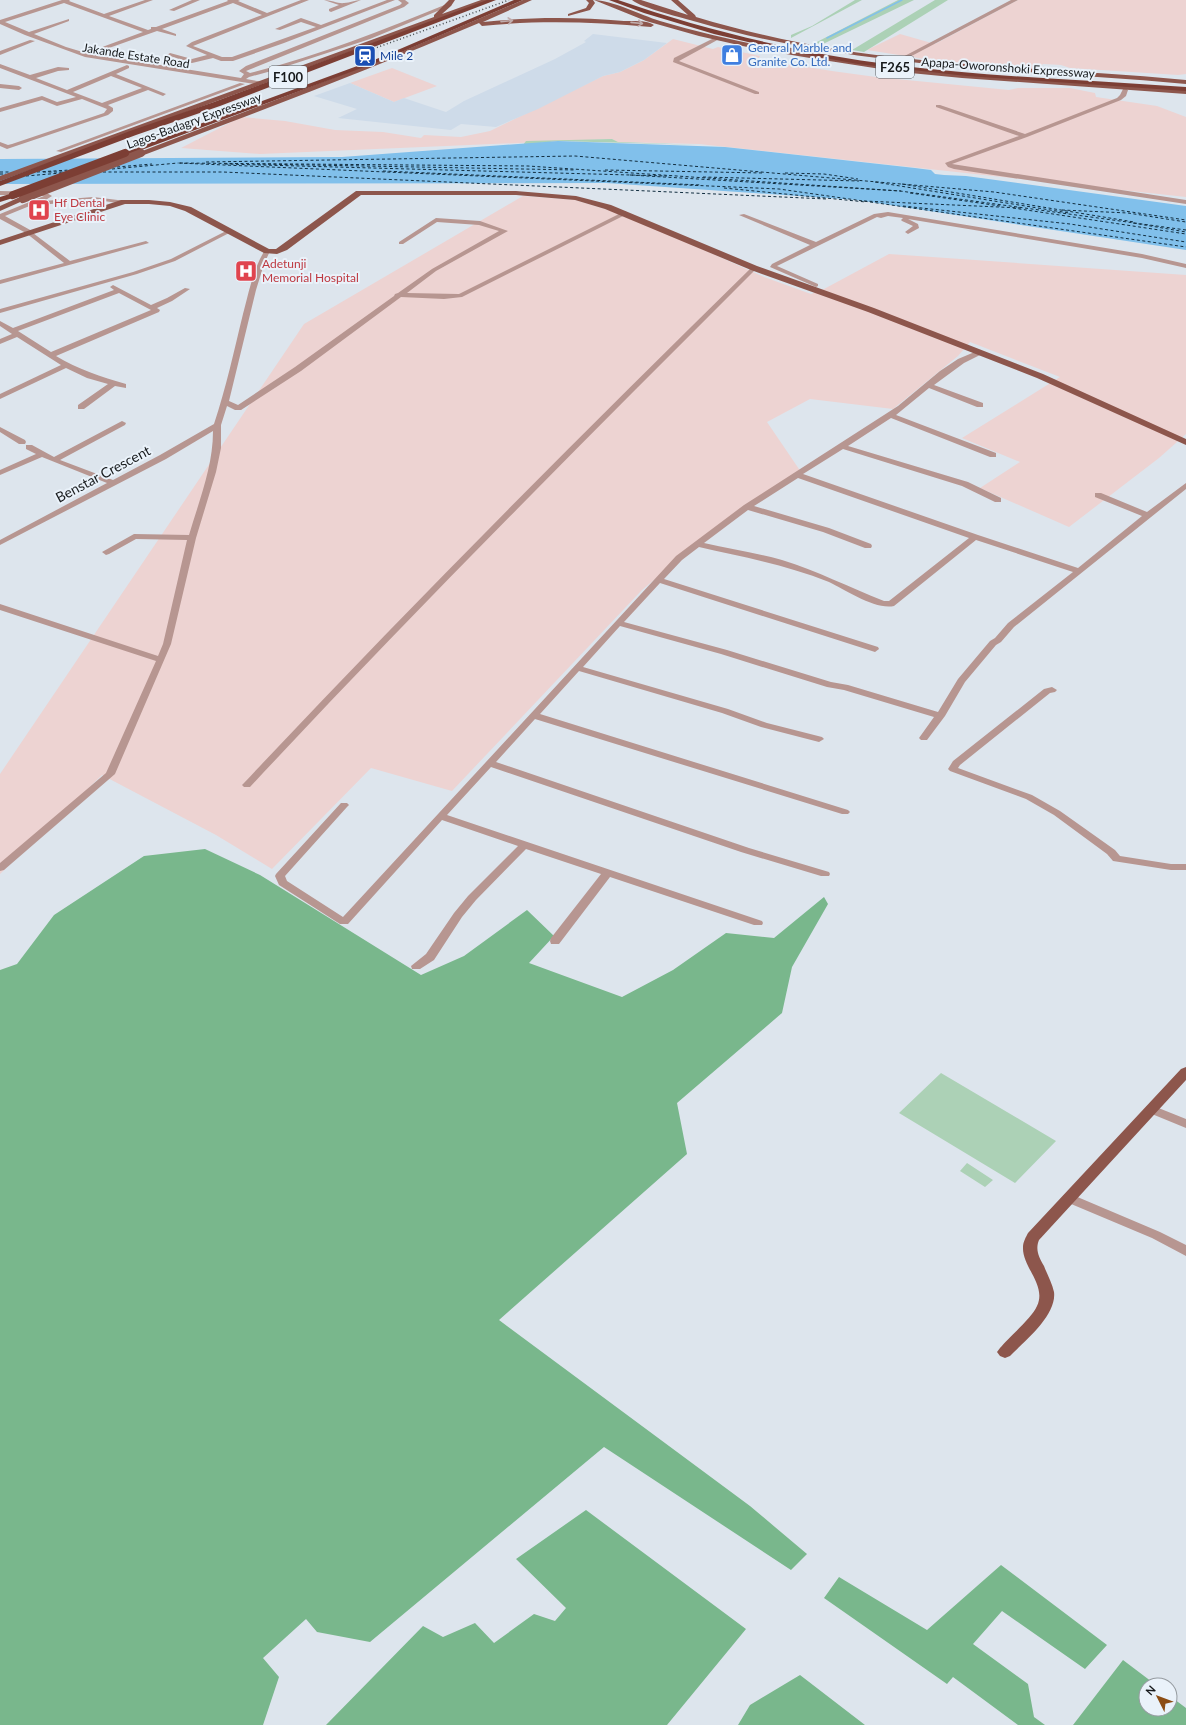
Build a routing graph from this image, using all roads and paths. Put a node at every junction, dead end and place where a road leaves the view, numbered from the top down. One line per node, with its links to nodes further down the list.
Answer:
1 (66, 0): 29 (street); 33 (street)
2 (150, 0): 29 (street)
3 (197, 0): 21 (street)
4 (232, 0): 23 (street); 28 (street); 37 (street)
5 (306, 0): 28 (street)
6 (327, 0): 22 (street)
7 (358, 0): 22 (street)
8 (392, 0): 35 (street)
9 (401, 0): 46 (street)
10 (487, 0): 31 (main road, Lagos-Badagry Expressway)
11 (493, 0): 86 (highway, Lagos-Badagry Expressway / F100)
12 (526, 0): 24 (main road); 38 (main road, Lagos-Badagry Expressway); 88 (highway, Lagos-Badagry Expressway / F100, bridge)
13 (589, 0): 27 (main road)
14 (597, 0): 34 (main road, Apapa-Oworonshoki Expressway)
15 (612, 0): 47 (highway, Apapa-Oworonshoki Expressway)
16 (622, 0): 48 (highway, Apapa-Oworonshoki Expressway / F265)
17 (635, 0): 32 (main road, Apapa-Oworonshoki Expressway)
18 (674, 0): 32 (main road)
19 (1015, 0): 54 (street)
20 (451, 3): 31 (main road); 61 (street)
21 (188, 4): 23 (street); 25 (street)
22 (344, 5): 26 (street)
23 (202, 9): 37 (street)
24 (524, 9)
25 (172, 10)
26 (331, 10)
27 (533, 13)
28 (266, 15): 53 (street)
29 (103, 16): 37 (street)
30 (67, 20): 39 (street)
31 (425, 23): 66 (main road, Lagos-Badagry Expressway)
32 (714, 25): 48 (main road, Apapa-Oworonshoki Expressway)
33 (0, 26): 39 (street); 42 (street, Jakande Estate Road)
34 (679, 27): 38 (main road, one-way to 34); 41 (main road, Apapa-Oworonshoki Expressway)
35 (320, 28): 36 (street); 44 (street)
36 (278, 29)
37 (149, 30): 40 (street); 51 (street)
38 (455, 31): 89 (main road, Lagos-Badagry Expressway, bridge)
39 (27, 34): 43 (street)
40 (174, 35)
41 (718, 38): 47 (main road, Apapa-Oworonshoki Expressway); 74 (street)
42 (32, 41): 45 (street, Jakande Estate Road); 49 (street)
43 (48, 42): 45 (street); 51 (street)
44 (282, 42): 46 (street); 53 (street)
45 (40, 44): 56 (street, Jakande Estate Road)
46 (297, 46): 61 (street)
47 (781, 50): 48 (main road, Apapa-Oworonshoki Expressway); 48 (highway)
48 (815, 52): 50 (highway, Apapa-Oworonshoki Expressway / F265); 64 (main road, Apapa-Oworonshoki Expressway); 72 (highway, Apapa-Oworonshoki Expressway / F265)
49 (0, 53)
50 (836, 53): 54 (main road, Apapa-Oworonshoki Expressway); 63 (highway, Apapa-Oworonshoki Expressway / F265)
51 (82, 54): 55 (street)
52 (170, 55): 53 (street)
53 (212, 56)
54 (900, 60): 63 (main road, Apapa-Oworonshoki Expressway)
55 (116, 61): 56 (street); 66 (street)
56 (110, 64): 58 (street, Jakande Estate Road)
57 (0, 66): 62 (street)
58 (127, 67): 60 (street); 66 (street, Jakande Estate Road)
59 (67, 69): 62 (street)
60 (111, 74): 69 (street); 70 (street)
61 (249, 75): 66 (street)
62 (31, 77): 70 (street)
63 (1085, 77): 64 (highway, Apapa-Oworonshoki Expressway / F265); 64 (highway)
64 (1116, 81): 65 (highway, Apapa-Oworonshoki Expressway / F265); 71 (main road); 72 (main road, Apapa-Oworonshoki Expressway)
65 (1185, 83)
66 (244, 84): 85 (main road, Lagos-Badagry Expressway)
67 (0, 86): 68 (street)
68 (19, 88)
69 (148, 88): 75 (street); 80 (street)
70 (66, 90): 73 (street); 77 (street)
71 (1126, 90): 79 (main road); 83 (street)
72 (1186, 91)
73 (57, 92)
74 (757, 93)
75 (163, 94)
76 (49, 95): 78 (street)
77 (83, 97): 78 (street); 80 (street)
78 (42, 98): 82 (street)
79 (1180, 99)
80 (102, 105): 84 (street)
81 (938, 106): 83 (street)
82 (0, 110)
83 (1025, 136): 91 (street)
84 (0, 144)
85 (0, 179)
86 (0, 184)
87 (0, 193): 89 (street)
88 (0, 200)
89 (26, 202): 90 (street); 92 (main road, Lagos-Badagry Expressway); 96 (street)
90 (124, 202): 97 (main road); 98 (main road)
91 (1186, 202)
92 (0, 209)
93 (625, 214): 104 (main road); 107 (main road); 113 (street)
94 (742, 215): 103 (street)
95 (876, 215): 99 (street); 103 (street); 106 (street)
96 (0, 216): 98 (street)
97 (230, 231): 104 (main road); 109 (street)
98 (30, 232): 100 (main road); 105 (street)
99 (908, 232)
100 (0, 243)
101 (146, 243): 105 (street)
102 (401, 243): 113 (street)
103 (815, 244): 110 (street)
104 (267, 251): 126 (street)
105 (68, 263): 108 (street)
106 (1186, 266)
107 (754, 268): 119 (main road); 167 (street)
108 (0, 282)
109 (104, 282): 112 (street); 115 (street)
110 (816, 285)
111 (187, 289): 114 (street)
112 (118, 291): 114 (street); 117 (street)
113 (397, 295): 126 (street)
114 (151, 307): 120 (street)
115 (0, 311)
116 (0, 323): 117 (street)
117 (14, 333): 118 (street); 120 (street)
118 (0, 342)
119 (980, 353): 123 (street); 134 (main road)
120 (50, 356): 121 (street)
121 (66, 365): 122 (street); 125 (street)
122 (114, 383): 124 (street); 128 (street)
123 (928, 385): 127 (street); 129 (street)
124 (123, 386)
125 (0, 397)
126 (225, 402): 131 (street)
127 (980, 405)
128 (80, 407)
129 (890, 415): 135 (street); 138 (street)
130 (122, 423): 139 (street)
131 (217, 425): 142 (street, Benstar Crescent); 149 (street)
132 (0, 429): 133 (street)
133 (22, 442)
134 (1186, 442)
135 (841, 446): 141 (street); 145 (street)
136 (30, 447): 137 (street)
137 (41, 454): 139 (street); 140 (street)
138 (993, 455)
139 (54, 460): 142 (street)
140 (0, 473)
141 (797, 475): 146 (street); 148 (street)
142 (114, 483): 150 (street, Benstar Crescent)
143 (1186, 485): 147 (street)
144 (1098, 495): 147 (street)
145 (998, 500)
146 (747, 507): 151 (street); 152 (street)
147 (1149, 516): 154 (street)
148 (975, 537): 151 (street); 154 (street)
149 (192, 538): 153 (street); 159 (street)
150 (0, 543)
151 (697, 544): 155 (street)
152 (868, 546)
153 (106, 552)
154 (1080, 571): 163 (street)
155 (658, 580): 157 (street); 158 (street)
156 (0, 607): 159 (street)
157 (618, 623): 160 (street); 163 (street)
158 (875, 649)
159 (161, 660): 172 (street)
160 (577, 668): 162 (street); 165 (street)
161 (1052, 690): 173 (street)
162 (533, 715): 166 (street); 169 (street)
163 (940, 716): 164 (street)
164 (924, 738)
165 (819, 739)
166 (490, 763): 170 (street); 175 (street)
167 (247, 785)
168 (344, 804): 170 (street)
169 (845, 812)
170 (440, 816): 171 (street)
171 (524, 845): 174 (street); 178 (street)
172 (0, 868)
173 (1186, 868)
174 (607, 873): 176 (street); 177 (street)
175 (825, 874)
176 (758, 924)
177 (555, 941)
178 (416, 966)
179 (1186, 1072): 180 (main road)
180 (1151, 1109): 181 (street); 182 (main road)
181 (1186, 1124)
182 (1068, 1198): 183 (street); 184 (main road)
183 (1186, 1251)
184 (1005, 1352)

